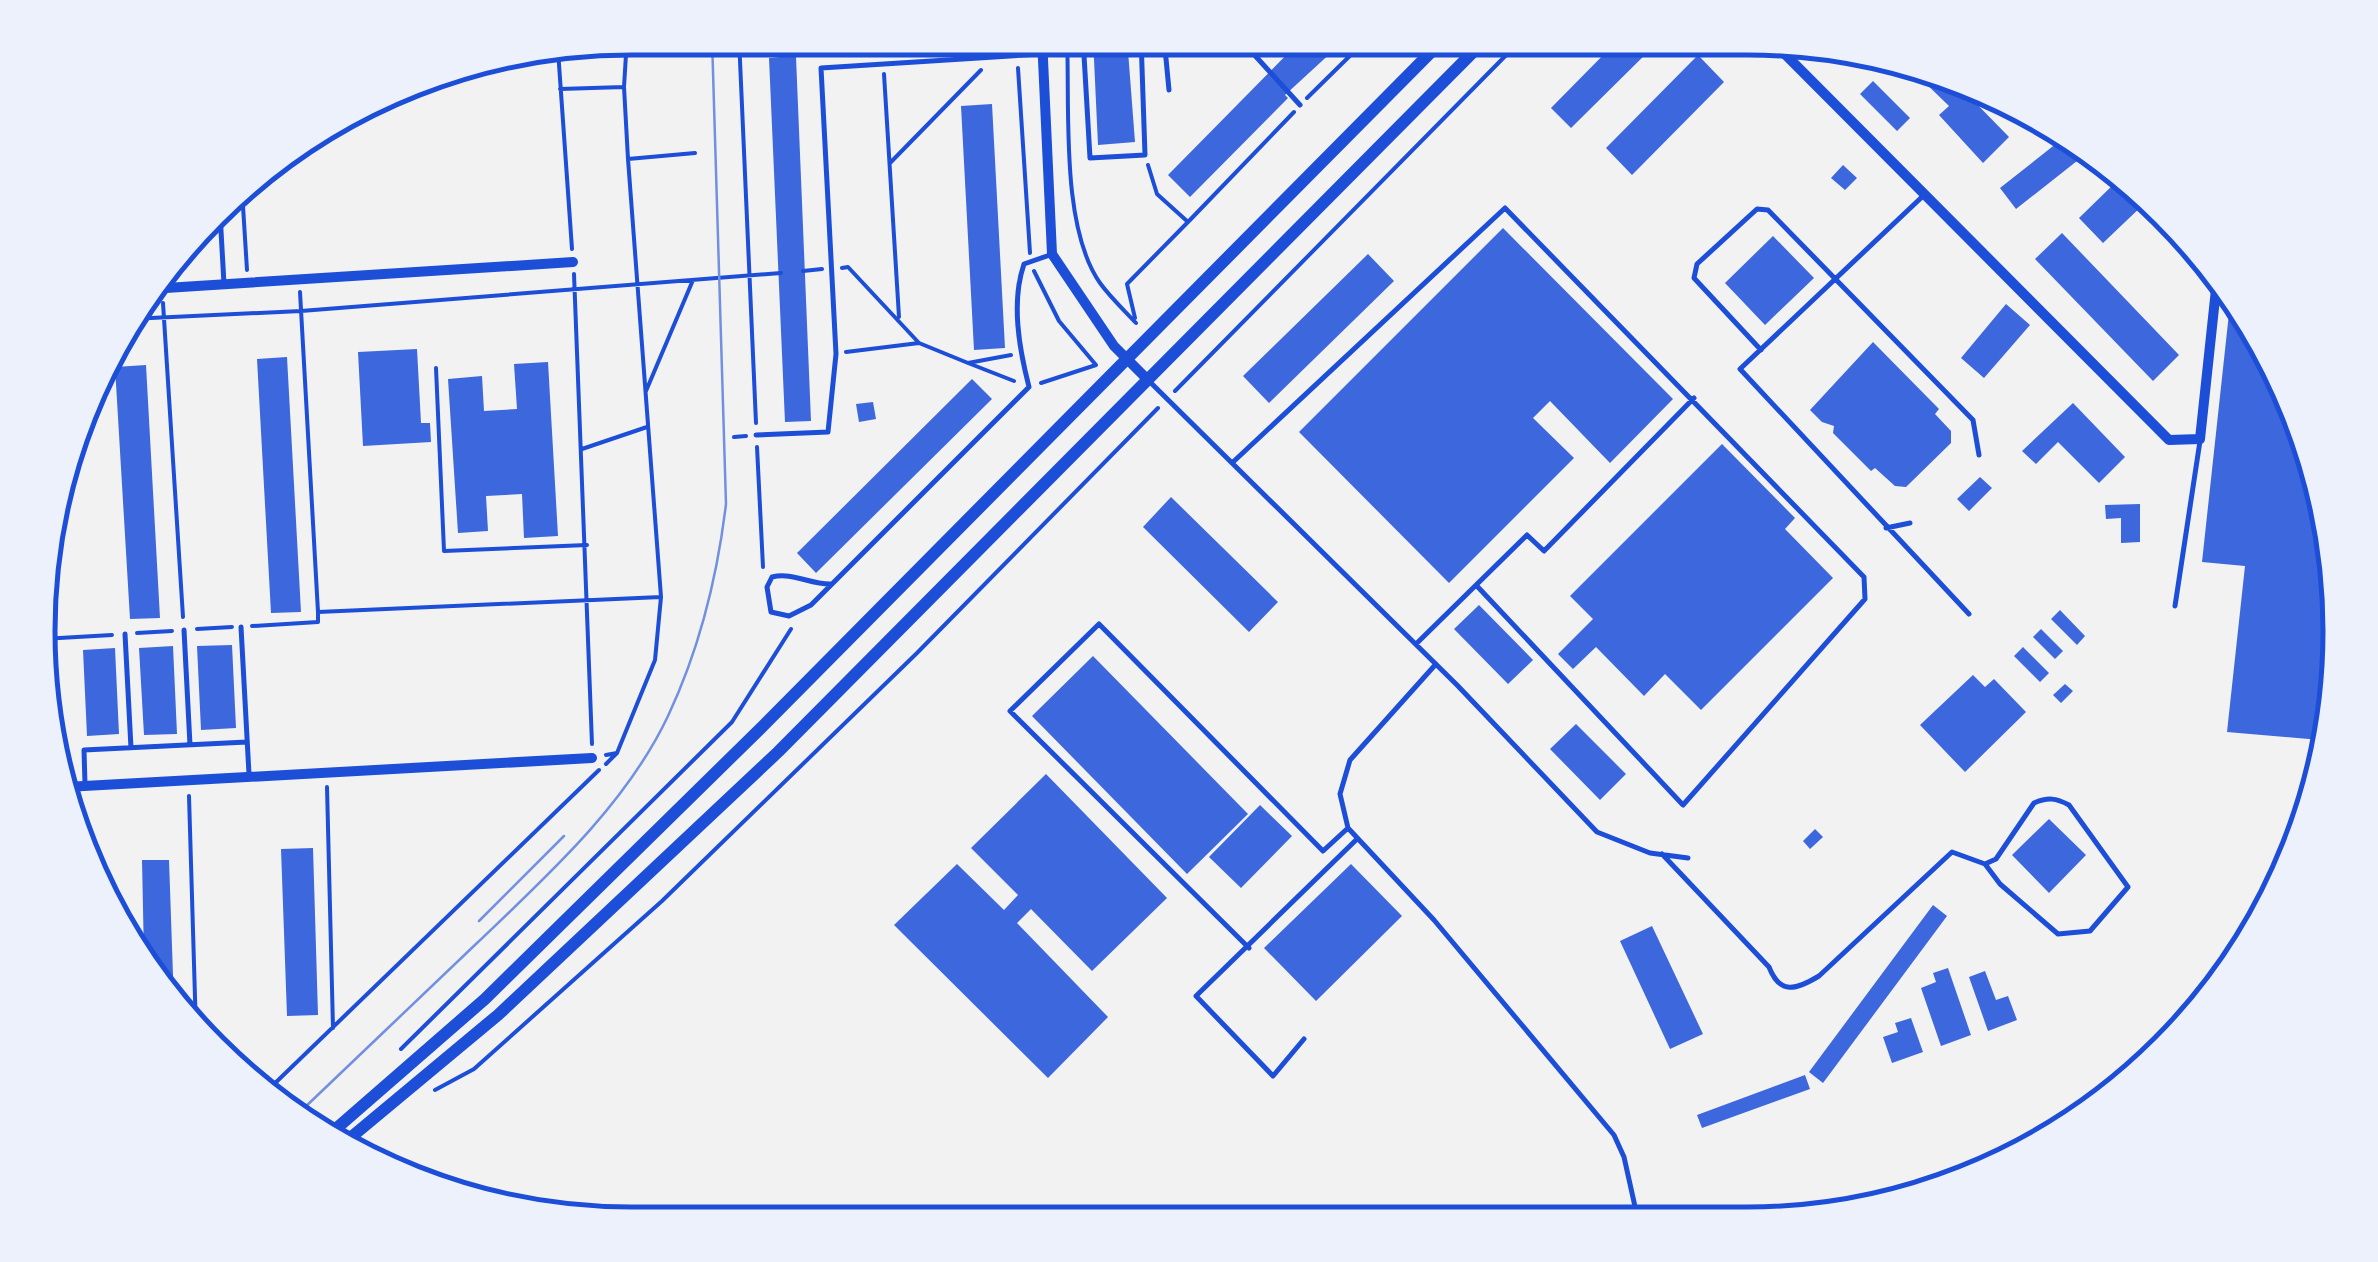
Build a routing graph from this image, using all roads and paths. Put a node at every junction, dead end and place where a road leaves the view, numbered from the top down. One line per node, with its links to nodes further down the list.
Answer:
1 (626, 55): 18 (path)
2 (741, 55): 35 (path)
3 (1019, 55): 14 (lane)
4 (1043, 55): 30 (street)
5 (1068, 55): 28 (path)
6 (1084, 55): 23 (lane)
7 (1142, 55): 23 (lane)
8 (1166, 55): 20 (lane)
9 (1254, 55): 21 (lane)
10 (1351, 55): 21 (path)
11 (1428, 55): 54 (street)
12 (1469, 55): 59 (street)
13 (1507, 55): 58 (path)
14 (995, 56): 17 (lane); 25 (path)
15 (1787, 56): 26 (street)
16 (558, 60): 19 (path)
17 (884, 64): 25 (path); 32 (lane)
18 (624, 87): 19 (path); 24 (path)
19 (560, 90): 31 (path)
20 (1169, 90)
21 (1300, 105): 28 (path)
22 (695, 153): 24 (path)
23 (1145, 155): 28 (path)
24 (628, 159): 41 (path)
25 (890, 163): 49 (path)
26 (1925, 194): 36 (lane); 66 (street)
27 (243, 206): 39 (path)
28 (1188, 222)
29 (221, 227): 40 (lane)
30 (1052, 254): 52 (lane); 54 (street)
31 (573, 262): 37 (street); 43 (path)
32 (830, 268): 33 (path); 49 (path); 53 (lane)
33 (803, 271)
34 (782, 273): 35 (path)
35 (751, 276): 38 (path); 65 (path)
36 (1836, 278): 51 (lane); 51 (lane); 68 (lane)
37 (300, 280): 39 (street); 46 (path)
38 (693, 280): 41 (path); 61 (path)
39 (247, 282): 40 (street)
40 (224, 284): 42 (street)
41 (636, 285): 43 (path); 61 (path)
42 (169, 288)
43 (575, 289): 46 (path); 67 (path)
44 (163, 296): 47 (path)
45 (2215, 296): 66 (street)
46 (301, 312): 47 (path); 79 (path)
47 (164, 317): 48 (path); 83 (path)
48 (148, 318)
49 (899, 318): 50 (path)
50 (919, 343): 53 (path); 55 (path)
51 (1760, 350): 71 (lane)
52 (1020, 353): 55 (path); 60 (lane)
53 (836, 354): 65 (lane)
54 (1127, 359): 59 (street); 111 (street)
55 (968, 364): 60 (path)
56 (1096, 364): 60 (path)
57 (436, 368): 72 (path)
58 (1188, 378)
59 (1147, 379): 69 (lane); 112 (street)
60 (1029, 388): 73 (lane)
61 (645, 393): 64 (path)
62 (1694, 398): 69 (lane); 74 (lane); 74 (lane)
63 (1144, 422): 110 (path)
64 (647, 427): 67 (path); 76 (path)
65 (756, 436): 75 (path)
66 (2200, 439): 78 (lane)
67 (582, 449): 72 (path)
68 (1980, 455)
69 (1232, 463): 86 (lane)
70 (1910, 523): 71 (lane)
71 (1886, 528): 81 (lane)
72 (586, 544): 77 (path)
73 (830, 584): 75 (lane); 80 (lane)
74 (1476, 585): 86 (lane)
75 (767, 587): 80 (lane)
76 (661, 597): 77 (path); 91 (path)
77 (589, 600): 79 (path); 92 (path)
78 (2175, 606)
79 (318, 612): 82 (path)
80 (802, 612): 108 (path)
81 (1969, 614)
82 (241, 627): 83 (path); 88 (lane)
83 (184, 630): 84 (path); 89 (lane)
84 (125, 634): 85 (path); 90 (lane)
85 (55, 638)
86 (1416, 644): 87 (lane)
87 (1436, 664): 99 (lane); 101 (lane)
88 (248, 742): 89 (lane); 95 (lane)
89 (190, 745): 90 (lane)
90 (131, 748): 98 (lane)
91 (617, 753): 92 (path); 94 (path)
92 (592, 758): 93 (street); 94 (path)
93 (326, 772): 95 (street); 106 (path)
94 (594, 776): 106 (path)
95 (250, 777): 96 (street)
96 (188, 780): 98 (street); 105 (path)
97 (77, 786): 98 (street)
98 (86, 786)
99 (1348, 828): 100 (lane); 104 (lane)
100 (1356, 840): 104 (lane); 113 (lane)
101 (1662, 854): 102 (lane); 103 (lane)
102 (1688, 858)
103 (1985, 864): 103 (lane)
104 (1249, 948): 107 (lane)
105 (195, 1008)
106 (333, 1030): 109 (path)
107 (1304, 1039)
108 (400, 1050)
109 (275, 1084)
110 (422, 1098)
111 (338, 1127)
112 (353, 1136)
113 (1634, 1207)

